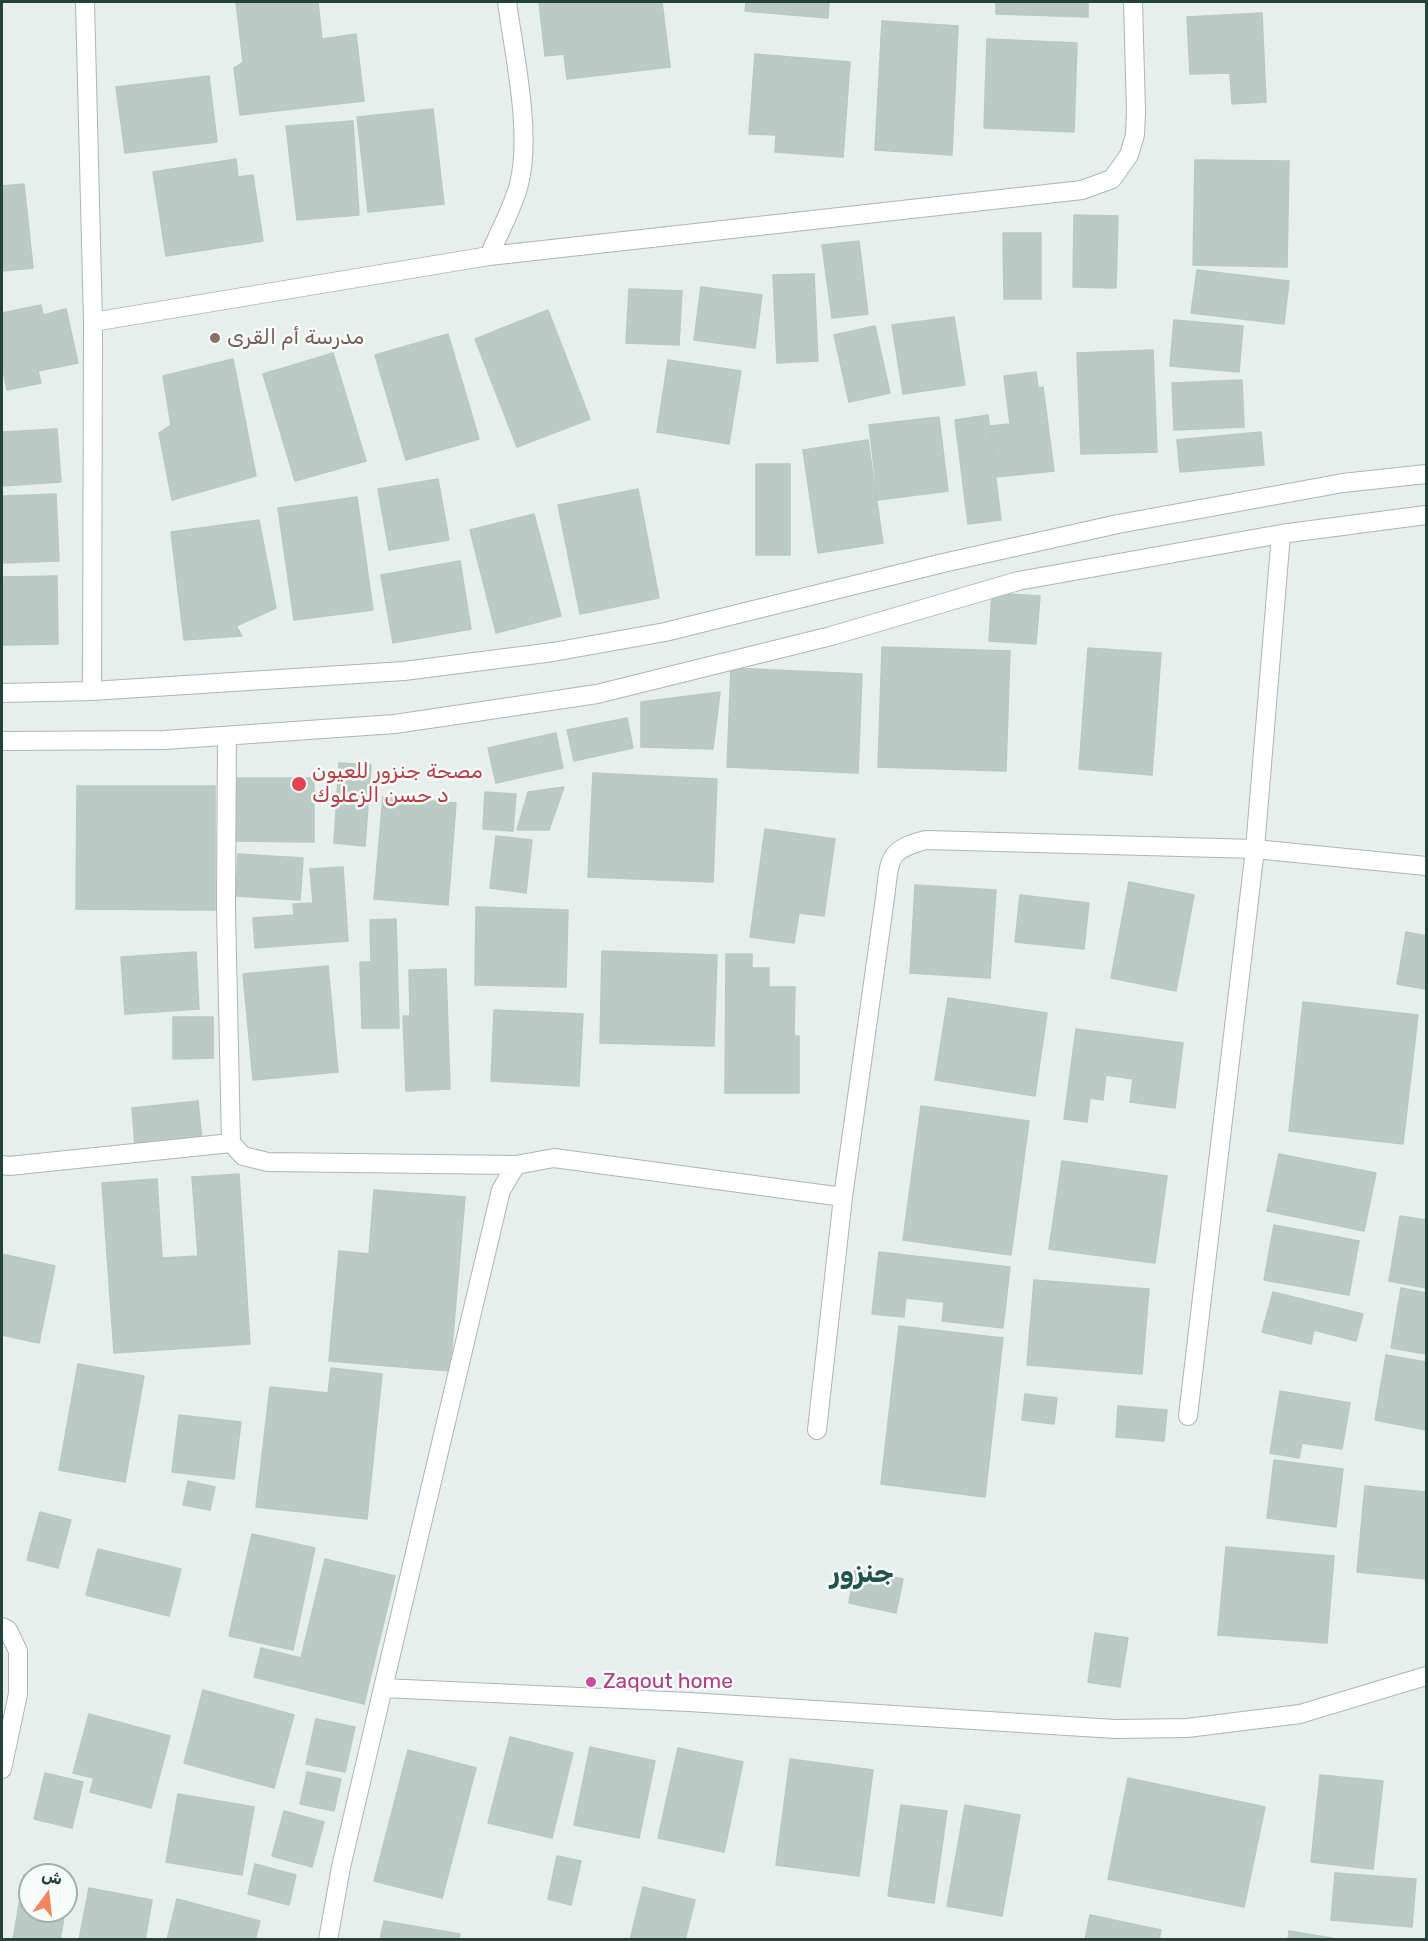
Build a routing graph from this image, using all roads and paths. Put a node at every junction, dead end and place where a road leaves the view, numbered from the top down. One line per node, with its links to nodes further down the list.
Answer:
1 (85, 2): 5 (street)
2 (507, 2): 4 (street)
3 (1133, 2): 4 (street)
4 (489, 256): 5 (street)
5 (93, 322): 9 (street)
6 (1426, 474): 9 (street)
7 (1426, 515): 8 (street)
8 (1281, 534): 11 (street); 13 (street)
9 (92, 691): 10 (street)
10 (2, 693)
11 (227, 736): 12 (street); 15 (street)
12 (2, 741)
13 (1255, 849): 14 (street); 18 (street); 19 (street)
14 (1426, 866)
15 (231, 1143): 16 (street); 17 (street)
16 (2, 1165)
17 (516, 1165): 18 (street); 23 (street)
18 (843, 1197): 20 (street)
19 (1188, 1416)
20 (817, 1430)
21 (2, 1628): 24 (street)
22 (1426, 1676): 23 (street)
23 (383, 1688): 25 (street)
24 (2, 1769)
25 (327, 1940)

